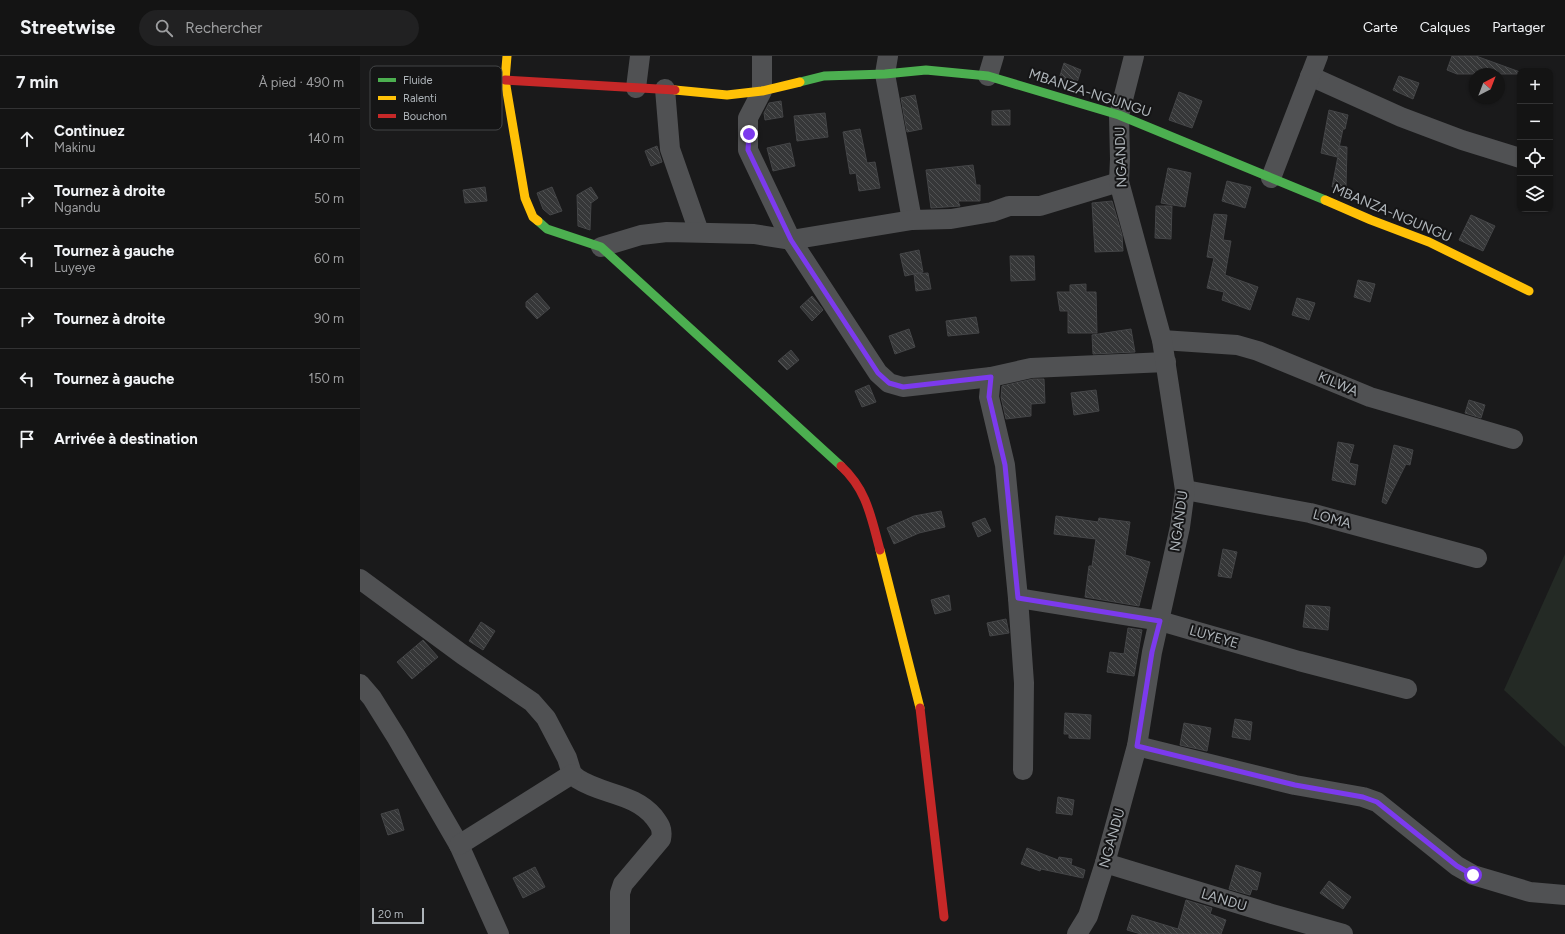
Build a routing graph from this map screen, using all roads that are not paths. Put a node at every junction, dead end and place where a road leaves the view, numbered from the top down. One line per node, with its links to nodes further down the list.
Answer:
1 (507, 56): 10 (street)
2 (640, 56): 11 (street)
3 (762, 56): 13 (street)
4 (994, 56): 8 (street)
5 (1134, 56): 14 (street, NGANDU)
6 (1318, 56): 9 (street)
7 (887, 65): 8 (street, MBANZA-NGUNGU); 13 (street, MBANZA-NGUNGU); 18 (street)
8 (988, 76): 14 (street, MBANZA-NGUNGU)
9 (1310, 76): 15 (street); 16 (street)
10 (505, 80): 11 (street, MBANZA-NGUNGU); 21 (street)
11 (636, 88): 12 (street, MBANZA-NGUNGU)
12 (665, 89): 13 (street, MBANZA-NGUNGU); 19 (street)
13 (762, 91): 20 (street)
14 (1120, 115): 16 (street, MBANZA-NGUNGU); 17 (street, NGANDU)
15 (1517, 157)
16 (1271, 178): 22 (street, MBANZA-NGUNGU)
17 (1119, 182): 18 (street); 23 (street, NGANDU)
18 (912, 220): 20 (street)
19 (699, 232): 20 (street); 21 (street)
20 (791, 240): 25 (street)
21 (601, 247): 40 (street)
22 (1529, 292)
23 (1162, 340): 24 (street, NGANDU); 26 (street, KILWA)
24 (1166, 362): 25 (street); 27 (street, NGANDU)
25 (991, 377): 30 (street)
26 (1513, 439)
27 (1185, 490): 28 (street, LOMA); 31 (street, NGANDU)
28 (1477, 558)
29 (360, 579): 36 (street)
30 (1018, 598): 31 (street, LUYEYE); 35 (street)
31 (1160, 621): 33 (street, LUYEYE); 34 (street, NGANDU)
32 (360, 684): 37 (street)
33 (1407, 689)
34 (1137, 746): 38 (street, NGANDU); 39 (street)
35 (1023, 770)
36 (572, 774): 37 (street); 43 (street)
37 (459, 845): 42 (street)
38 (1105, 863): 41 (street, NGANDU); 45 (street, LANDU)
39 (1565, 895)
40 (944, 917)
41 (1087, 925): 44 (street, NGANDU)
42 (499, 934)
43 (620, 934)
44 (1077, 934)
45 (1344, 934)

